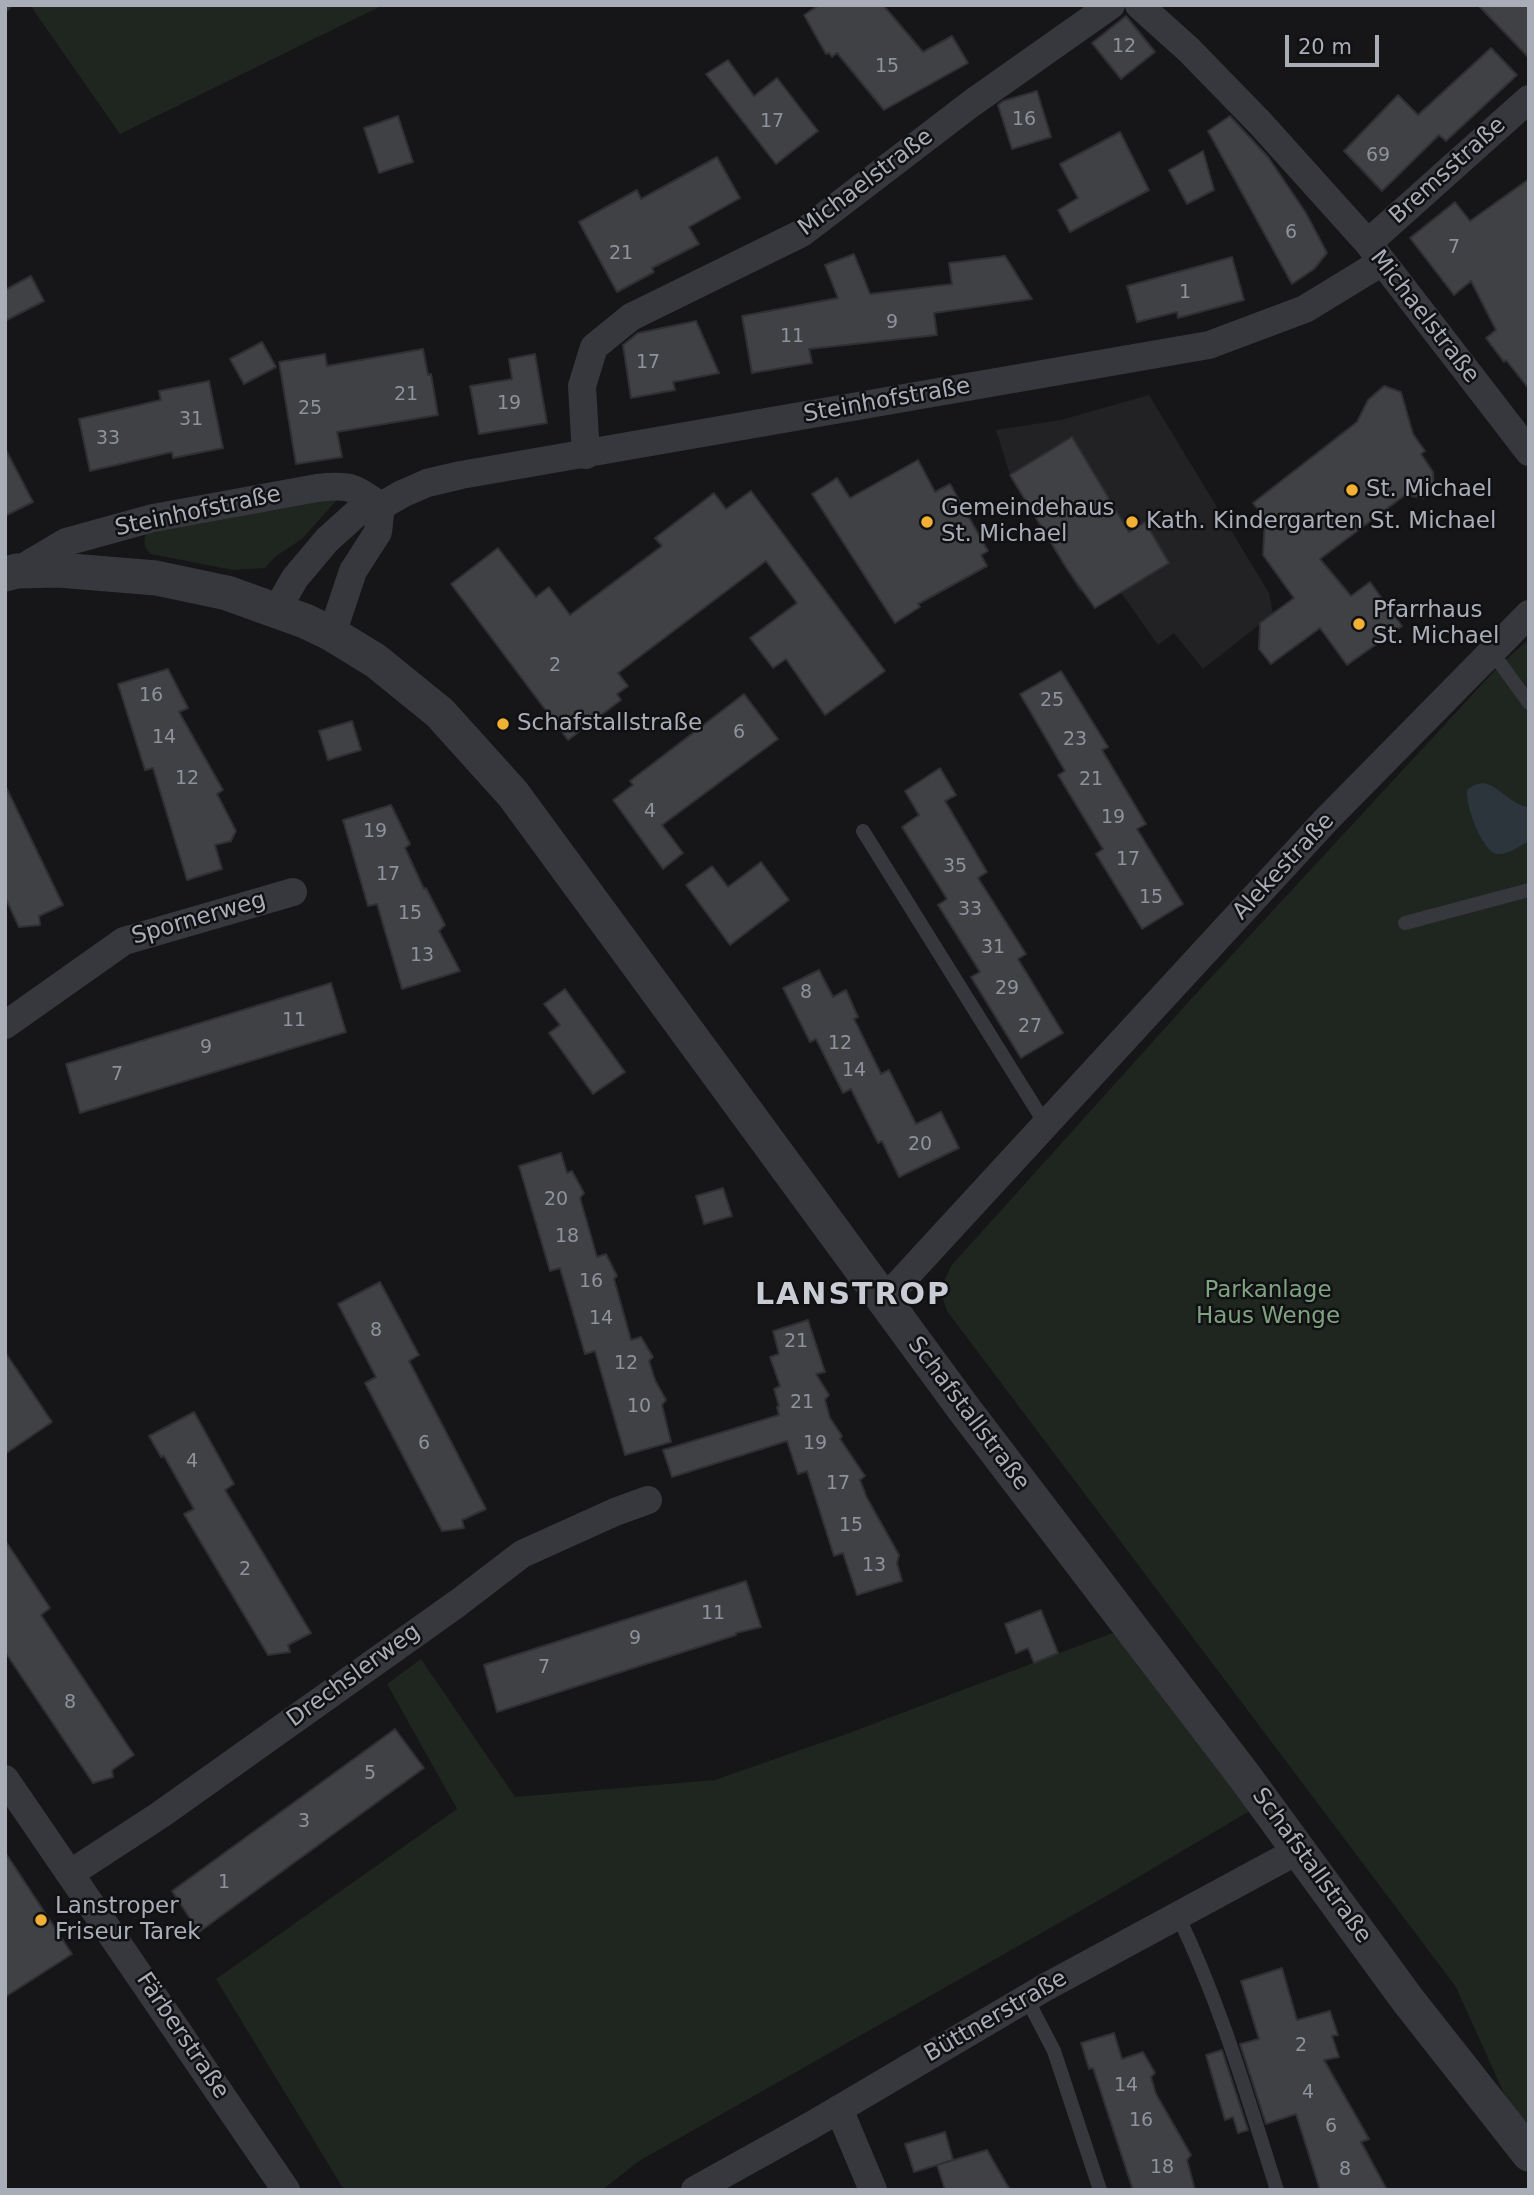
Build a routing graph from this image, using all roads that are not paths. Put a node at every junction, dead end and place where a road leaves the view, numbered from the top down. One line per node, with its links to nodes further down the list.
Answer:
1 (1111, 5): 6 (street, Michaelstraße)
2 (1139, 5): 4 (street, Michaelstraße)
3 (1529, 99): 4 (street, Bremsstraße)
4 (1375, 253): 5 (street, Michaelstraße); 6 (street, Steinhofstraße)
5 (1529, 452)
6 (586, 455): 7 (street, Steinhofstraße)
7 (381, 506): 8 (street, Steinhofstraße); 9 (street, Steinhofstraße); 11 (street)
8 (11, 572): 9 (street, Steinhofstraße)
9 (276, 611): 11 (street, Steinhofstraße)
10 (1529, 614): 12 (street, Alekestraße)
11 (332, 634): 20 (street, Schafstallstraße)
12 (1492, 652): 13 (lane); 19 (street, Alekestraße)
13 (1529, 703)
14 (863, 831): 19 (lane)
15 (1529, 890): 17 (lane)
16 (293, 892): 18 (street, Spornerweg)
17 (1405, 923)
18 (5, 1025)
19 (1046, 1125): 20 (street, Alekestraße)
20 (883, 1301): 23 (street, Schafstallstraße)
21 (648, 1500): 24 (street, Drechslerweg)
22 (5, 1779): 24 (street, Färberstraße)
23 (1299, 1850): 25 (street, Büttnerstraße); 28 (street, Schafstallstraße)
24 (71, 1873): 29 (street, Färberstraße)
25 (1178, 1916): 26 (street, Büttnerstraße); 33 (lane)
26 (1027, 1998): 27 (street, Büttnerstraße); 32 (lane)
27 (839, 2109): 30 (street, Büttnerstraße); 31 (street)
28 (1529, 2154)
29 (286, 2190)
30 (695, 2190)
31 (873, 2190)
32 (1100, 2190)
33 (1277, 2190)

